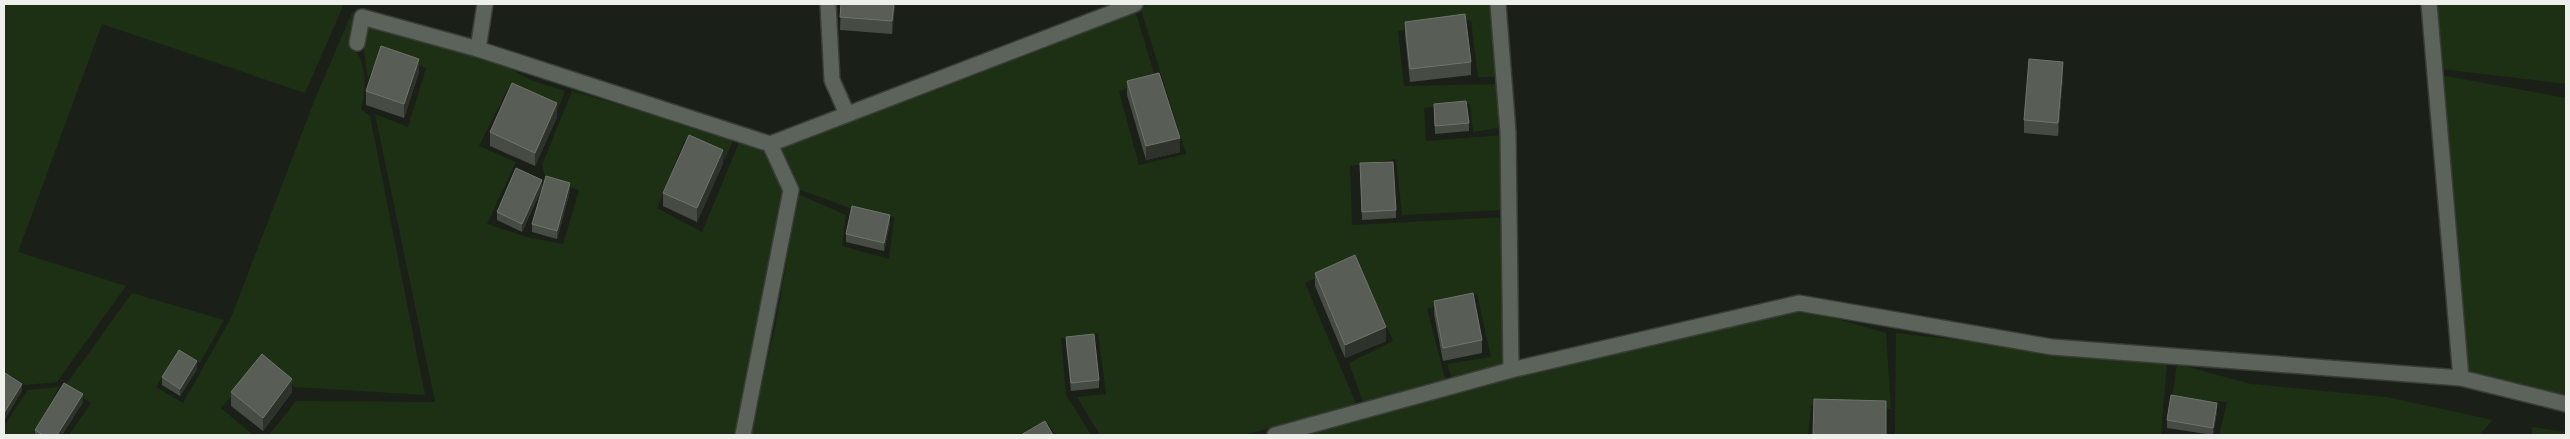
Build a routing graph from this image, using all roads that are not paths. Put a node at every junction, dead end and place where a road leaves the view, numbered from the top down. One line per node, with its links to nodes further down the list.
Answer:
1 (485, 4): 7 (street)
2 (828, 4): 8 (street)
3 (1135, 4): 8 (street)
4 (1498, 4): 10 (street)
5 (2429, 4): 11 (street)
6 (357, 43): 7 (street)
7 (478, 49): 9 (street)
8 (846, 114): 9 (street)
9 (770, 144): 13 (street)
10 (1511, 370): 11 (street); 14 (street)
11 (2461, 378): 12 (street)
12 (2566, 404)
13 (743, 435)
14 (1275, 435)

